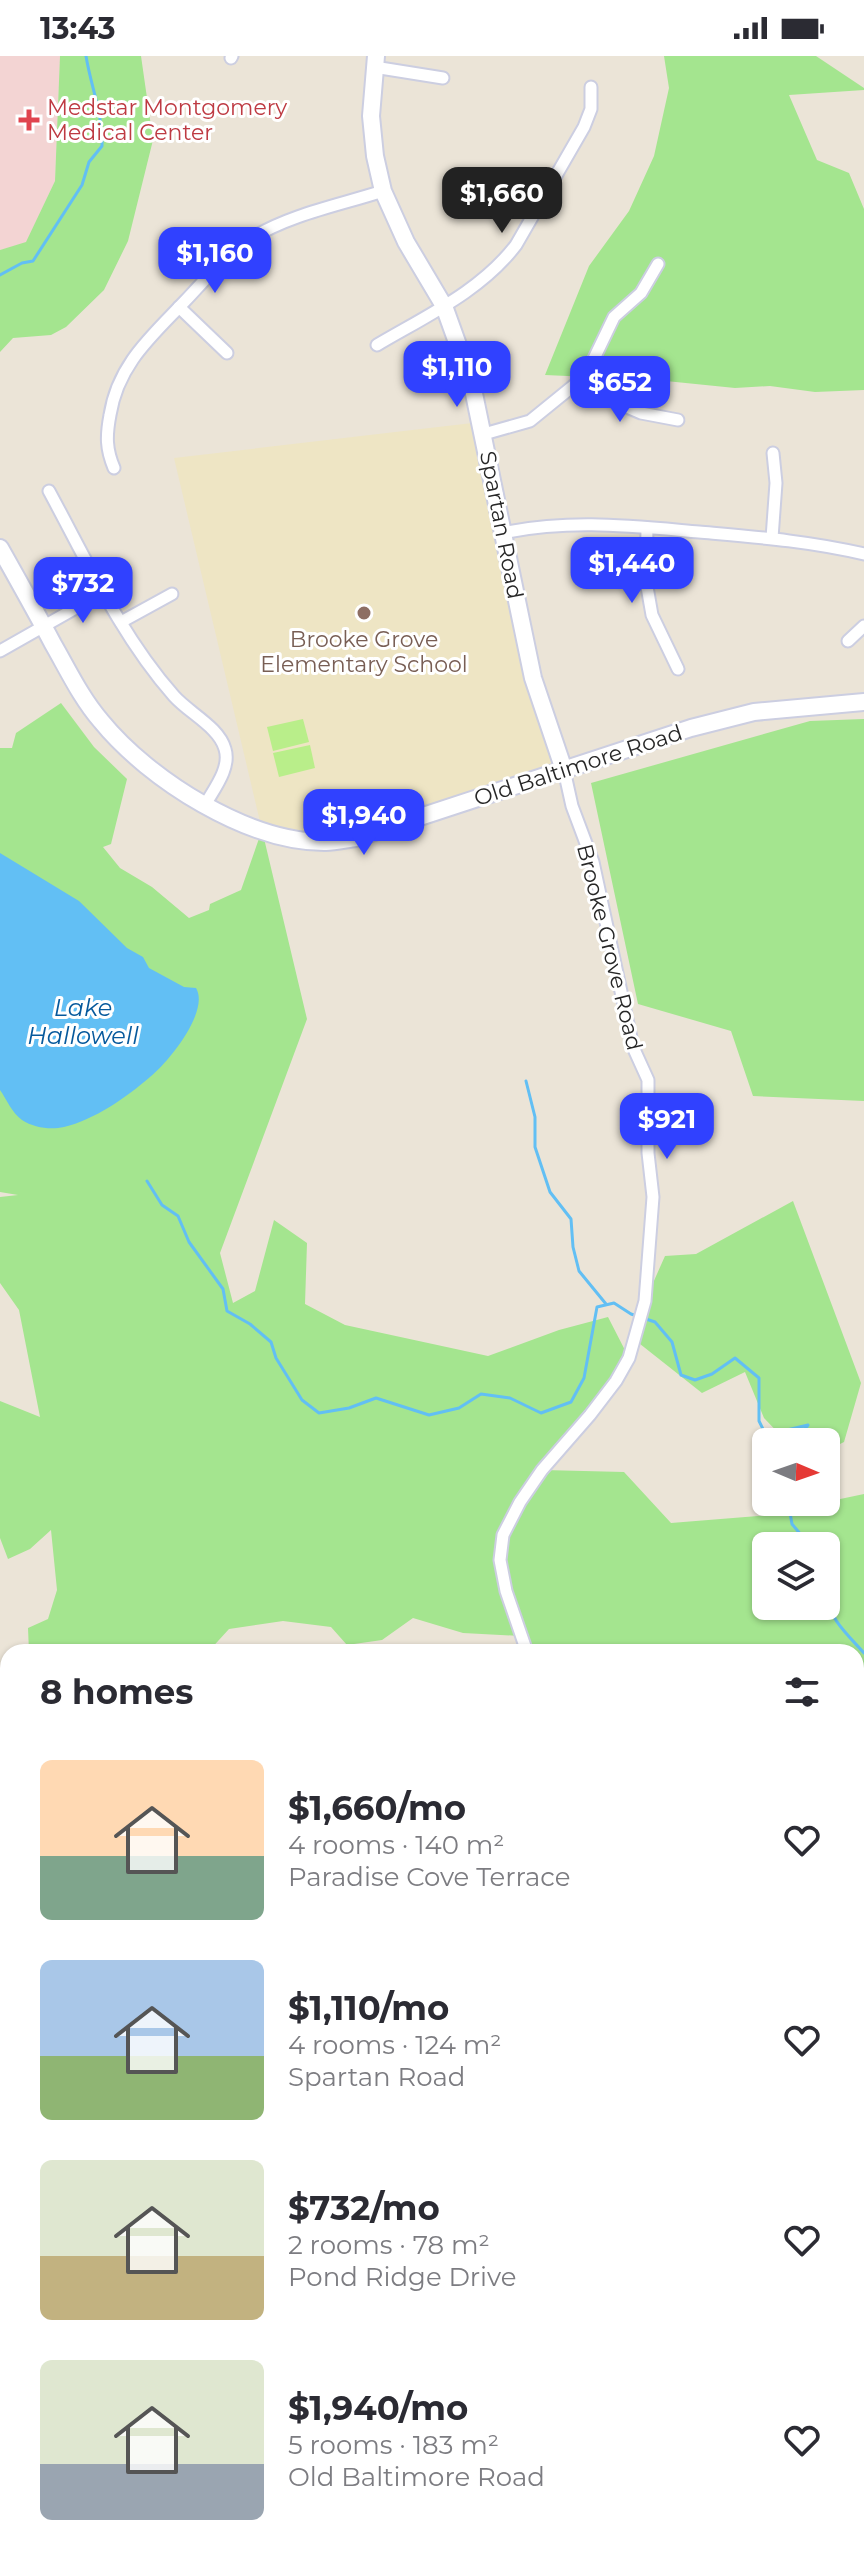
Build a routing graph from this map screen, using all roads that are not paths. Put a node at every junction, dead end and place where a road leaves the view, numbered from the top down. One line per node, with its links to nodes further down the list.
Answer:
1 (375, 61): 2 (street); 4 (street, Spartan Road)
2 (443, 78)
3 (591, 87): 6 (street)
4 (383, 191): 6 (street, Spartan Road); 7 (street)
5 (658, 264): 10 (street)
6 (444, 306): 8 (street); 12 (street, Spartan Road)
7 (179, 307): 9 (street); 14 (street)
8 (377, 345)
9 (227, 353)
10 (575, 385): 11 (street); 12 (street)
11 (678, 420)
12 (484, 434): 17 (street, Spartan Road)
13 (773, 453): 18 (street)
14 (114, 468)
15 (49, 491): 21 (street)
16 (647, 528): 17 (street); 18 (street); 28 (street)
17 (502, 533): 30 (street, Spartan Road)
18 (772, 538): 20 (street)
19 (0, 548): 25 (street, Old Baltimore Road)
20 (864, 554)
21 (104, 592): 23 (street); 25 (street)
22 (172, 594): 23 (street)
23 (121, 622): 31 (street)
24 (864, 626): 26 (street)
25 (44, 627): 27 (street); 31 (street, Old Baltimore Road)
26 (848, 641)
27 (0, 651)
28 (678, 669)
29 (864, 702): 30 (street, Old Baltimore Road)
30 (564, 770): 31 (street, Old Baltimore Road); 32 (street, Brooke Grove Road)
31 (205, 805)
32 (524, 1644)

